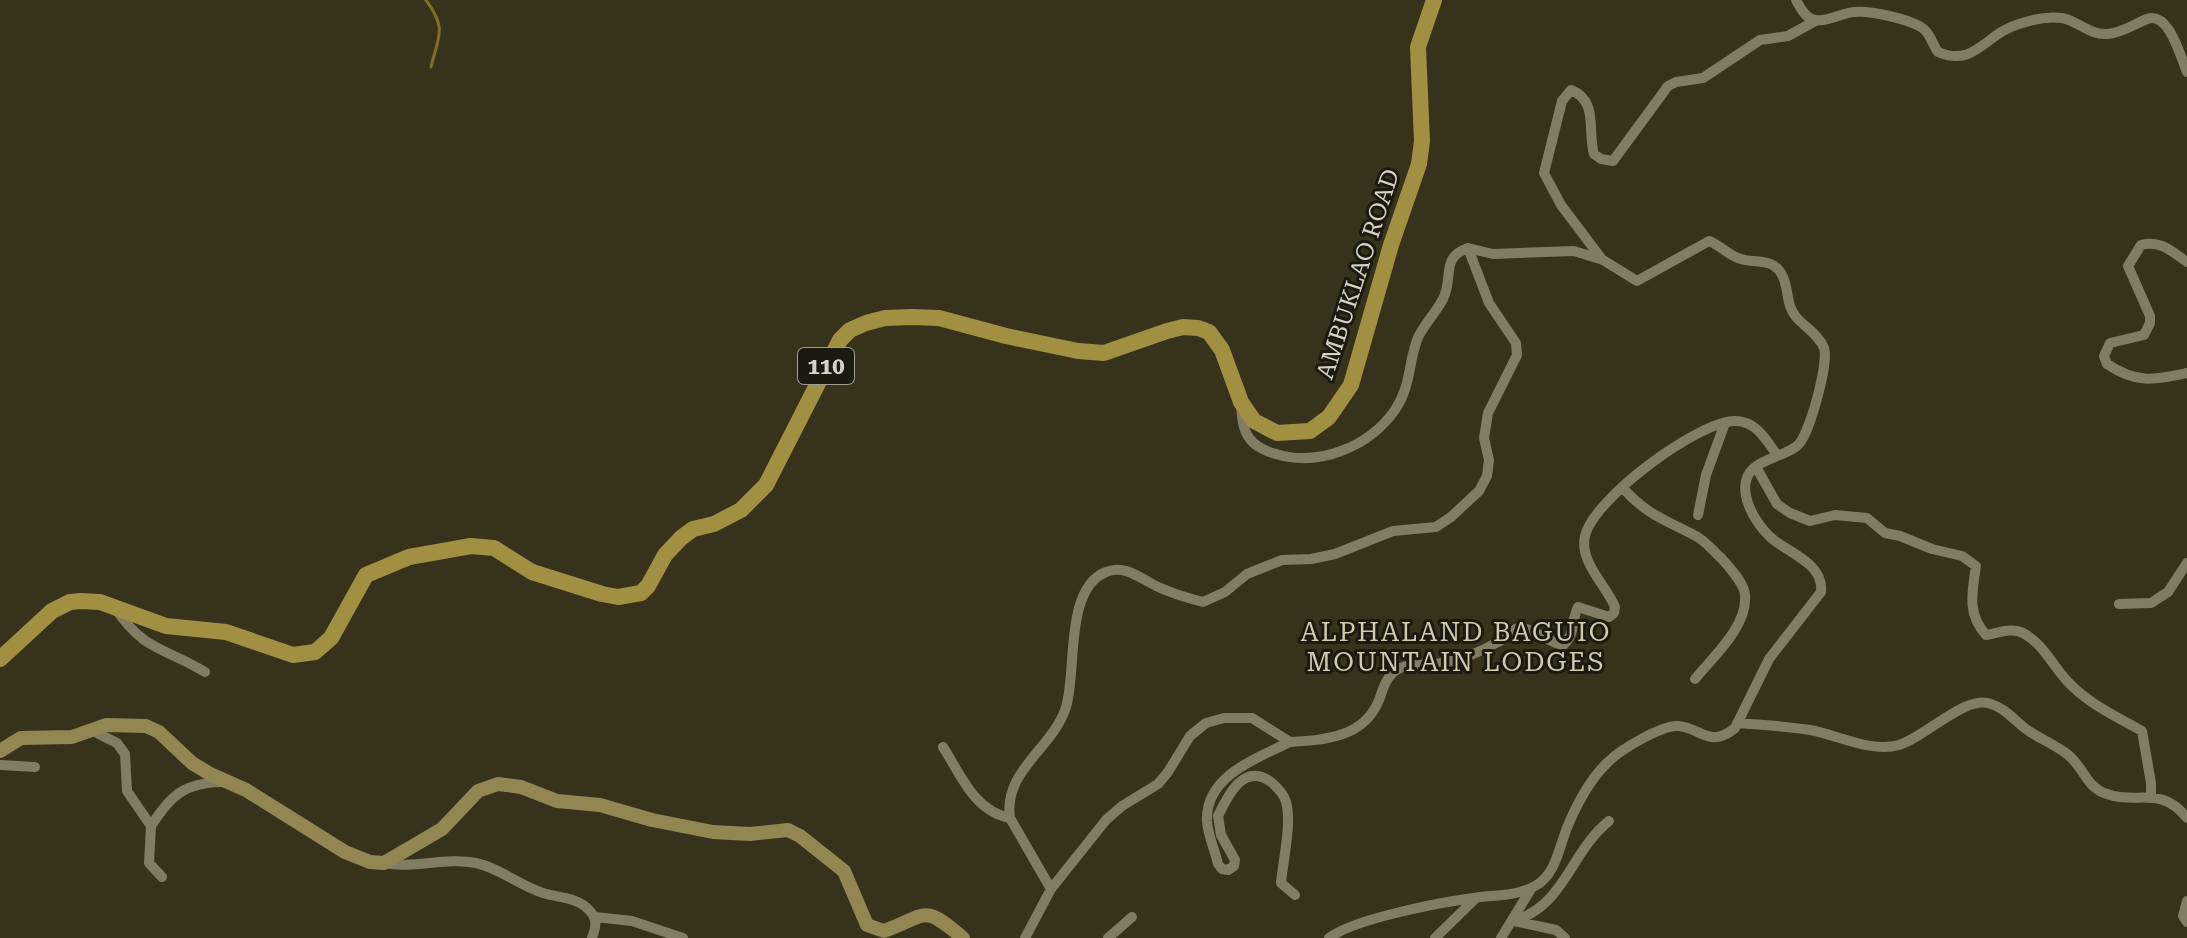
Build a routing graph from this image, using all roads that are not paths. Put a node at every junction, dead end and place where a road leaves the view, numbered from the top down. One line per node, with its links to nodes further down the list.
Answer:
1 (1434, 0): 11 (main road, AMBUKLAO ROAD / 110)
2 (1796, 0): 3 (street)
3 (1817, 20): 4 (street); 7 (street)
4 (2187, 72)
5 (1468, 248): 6 (street); 9 (street); 11 (street)
6 (1493, 254): 7 (street); 9 (street)
7 (1603, 260): 13 (street)
8 (2187, 262): 10 (street)
9 (1476, 267): 32 (street)
10 (2187, 373)
11 (1241, 402): 19 (main road, AMBUKLAO ROAD / 110)
12 (1725, 423): 13 (street); 15 (street); 16 (street)
13 (1777, 455): 14 (street)
14 (1756, 467): 23 (street); 31 (street)
15 (1622, 487): 22 (street); 25 (street)
16 (1698, 515)
17 (2187, 563): 18 (street)
18 (2119, 604)
19 (114, 606): 20 (main road, AMBUKLAO ROAD / 110); 21 (street)
20 (0, 659)
21 (205, 672)
22 (1695, 679)
23 (1737, 723): 31 (street); 38 (street)
24 (91, 730): 27 (street); 30 (street); 35 (street)
25 (1290, 742): 39 (street); 40 (street)
26 (943, 747): 32 (street)
27 (0, 751)
28 (0, 765): 29 (street)
29 (35, 767)
30 (229, 781): 35 (street); 36 (street)
31 (2151, 797): 33 (street)
32 (1010, 818): 39 (street)
33 (2187, 818)
34 (1609, 821): 45 (street)
35 (151, 826): 37 (street)
36 (384, 863): 43 (street); 49 (street)
37 (162, 877)
38 (1532, 887): 41 (street); 45 (street)
39 (1051, 889): 50 (street)
40 (1295, 895)
41 (1476, 898): 52 (street); 53 (street)
42 (2187, 901): 46 (street)
43 (595, 917): 47 (street); 48 (street)
44 (1132, 917): 51 (street)
45 (1512, 921): 54 (street); 55 (street)
46 (2187, 922)
47 (592, 938)
48 (683, 938)
49 (963, 938)
50 (1025, 938)
51 (1108, 938)
52 (1329, 938)
53 (1435, 938)
54 (1501, 938)
55 (1565, 938)

